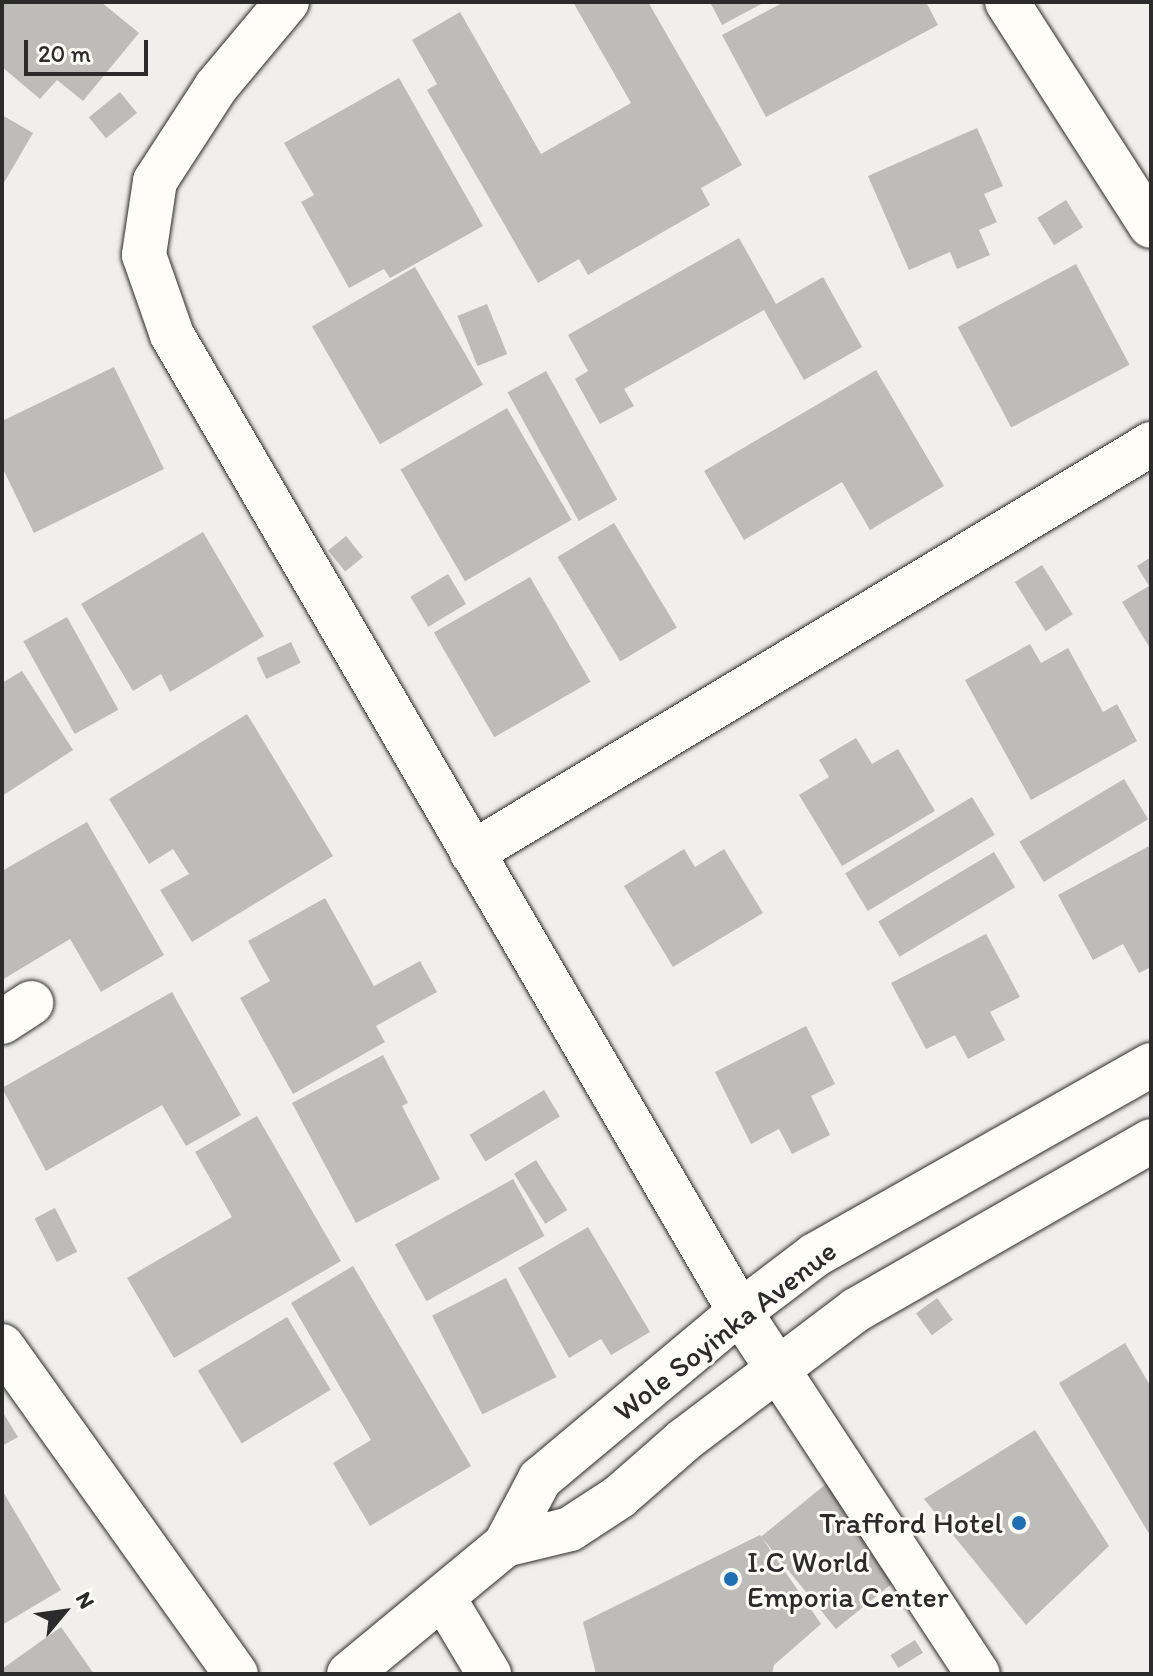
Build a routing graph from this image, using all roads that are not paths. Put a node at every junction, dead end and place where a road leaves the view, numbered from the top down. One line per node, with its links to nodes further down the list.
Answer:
1 (287, 2): 5 (street)
2 (1007, 2): 3 (street)
3 (1151, 226)
4 (1151, 444): 5 (street)
5 (472, 853): 8 (street)
6 (1151, 1065): 8 (street, Wole Soyinka Avenue)
7 (1151, 1141): 10 (street, Wole Soyinka Avenue)
8 (740, 1312): 10 (street); 11 (street, Wole Soyinka Avenue)
9 (2, 1346): 13 (street)
10 (776, 1367): 11 (street, Wole Soyinka Avenue); 16 (street)
11 (505, 1545): 12 (street, Wole Soyinka Avenue)
12 (443, 1597): 14 (street, Wole Soyinka Avenue); 15 (street)
13 (236, 1674)
14 (349, 1674)
15 (489, 1674)
16 (978, 1674)

